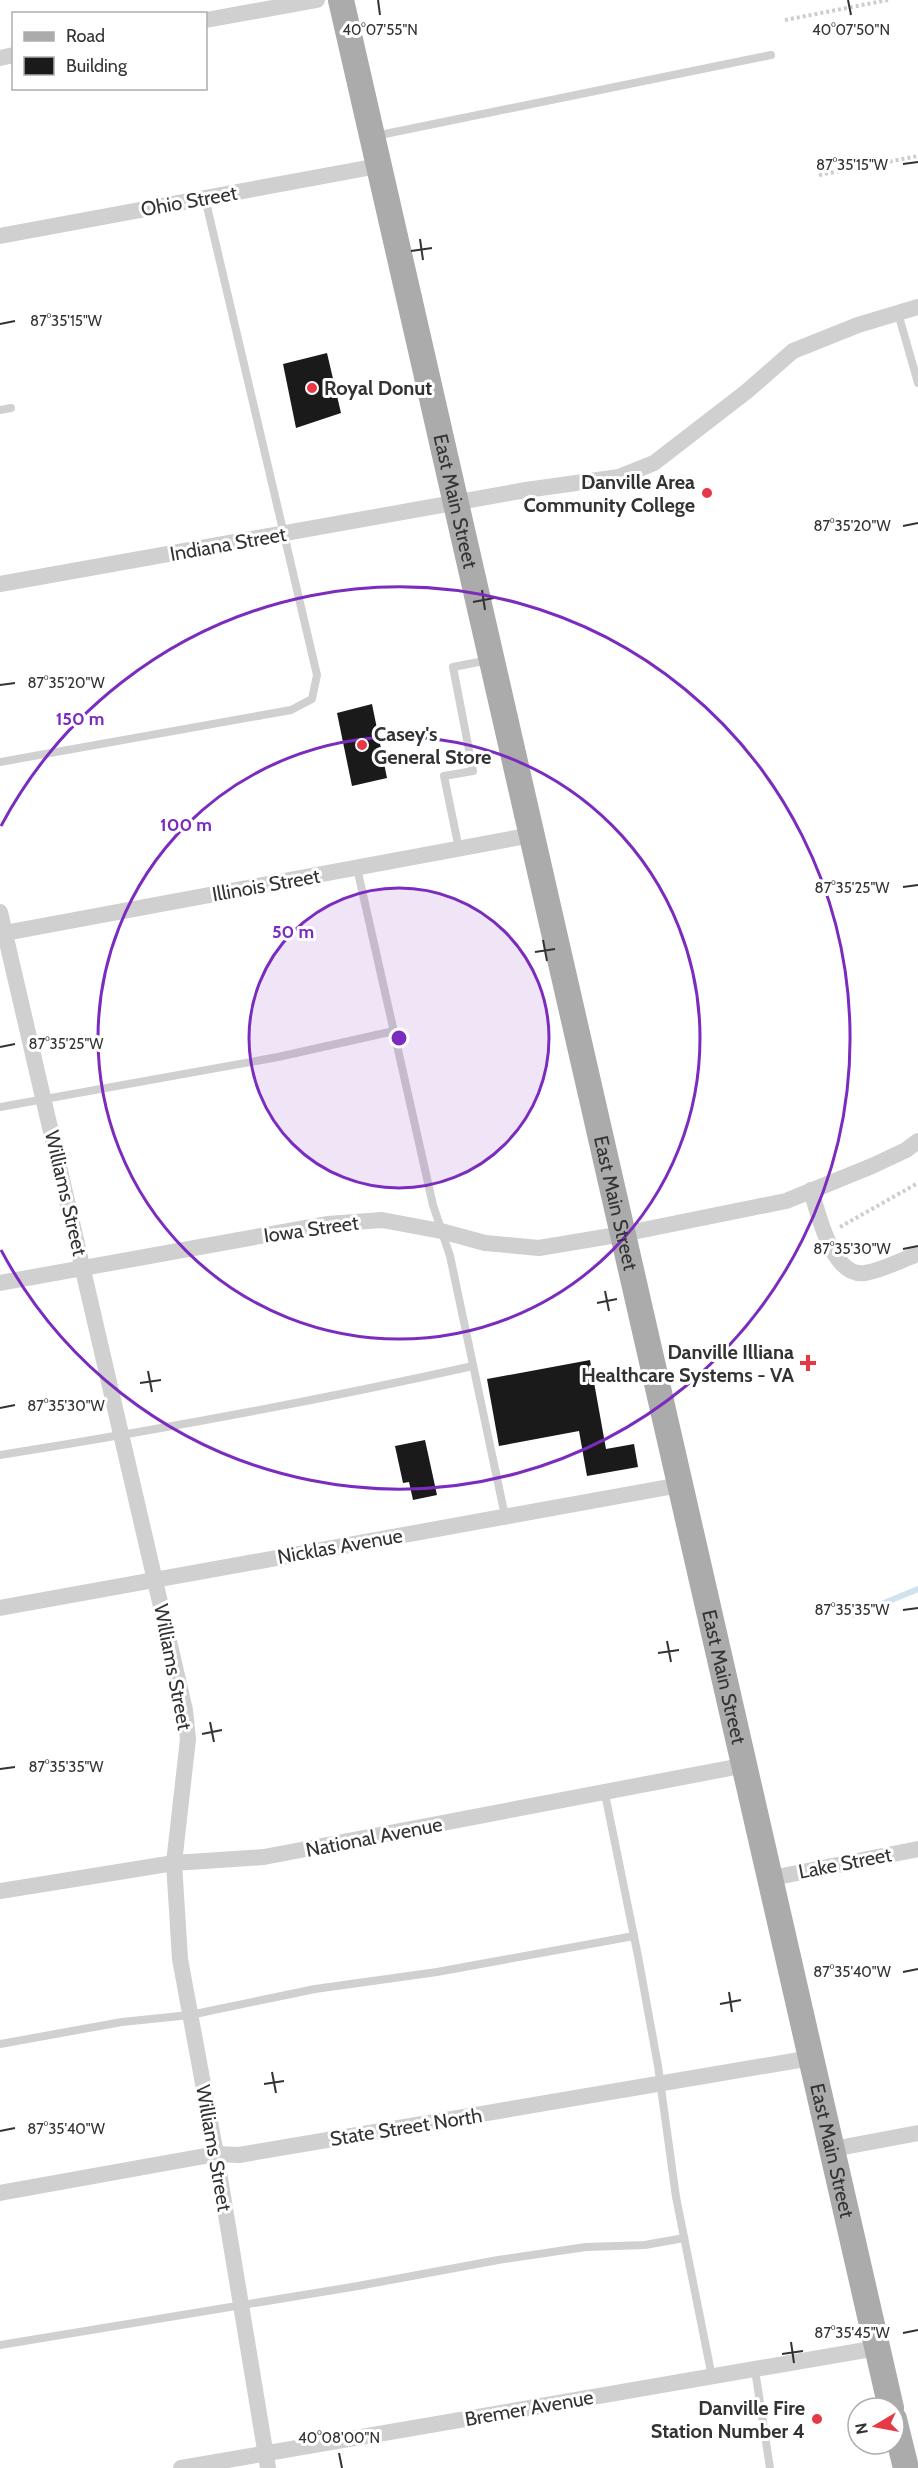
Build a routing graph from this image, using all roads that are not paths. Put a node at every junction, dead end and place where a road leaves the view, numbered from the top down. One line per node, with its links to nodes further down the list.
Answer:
1 (317, 0): 3 (street)
2 (341, 0): 5 (main road, East Main Street)
3 (207, 20)
4 (771, 55): 5 (lane)
5 (372, 137): 6 (main road, East Main Street)
6 (378, 166): 7 (street, Ohio Street); 14 (main road, East Main Street)
7 (205, 198): 8 (street, Ohio Street); 15 (lane)
8 (0, 236)
9 (918, 307): 10 (street, Indiana Street)
10 (898, 313): 11 (lane); 14 (street, Indiana Street)
11 (918, 383)
12 (11, 408): 13 (lane)
13 (0, 410)
14 (456, 503): 15 (street, Indiana Street); 17 (main road, East Main Street)
15 (283, 534): 16 (street, Indiana Street); 18 (lane)
16 (0, 584)
17 (492, 659): 19 (main road, East Main Street); 20 (lane)
18 (0, 762)
19 (532, 835): 20 (street, Illinois Street); 30 (main road, East Main Street)
20 (459, 849): 21 (street, Illinois Street)
21 (357, 868): 23 (street, Illinois Street); 24 (lane)
22 (0, 912): 23 (street, Williams Street)
23 (3, 933): 25 (street, Williams Street)
24 (394, 1031): 25 (lane); 29 (lane)
25 (45, 1098): 26 (lane); 32 (street, Williams Street)
26 (0, 1107)
27 (918, 1141): 28 (street, Iowa Street)
28 (811, 1190): 30 (street, Iowa Street); 31 (street)
29 (441, 1231): 30 (street, Iowa Street); 32 (street, Iowa Street); 34 (lane)
30 (623, 1234): 37 (main road, East Main Street)
31 (918, 1254)
32 (83, 1270): 33 (street, Iowa Street); 35 (street, Williams Street)
33 (0, 1283)
34 (473, 1366): 35 (lane); 38 (lane)
35 (122, 1436): 36 (lane); 39 (street, Williams Street)
36 (0, 1455)
37 (680, 1485): 38 (street, Nicklas Avenue); 41 (main road, East Main Street)
38 (505, 1516): 39 (street, Nicklas Avenue)
39 (155, 1580): 40 (street, Nicklas Avenue); 44 (street, Williams Street)
40 (0, 1608)
41 (746, 1765): 42 (street, National Avenue); 45 (main road, East Main Street)
42 (605, 1794): 44 (street, National Avenue); 47 (lane)
43 (918, 1849): 45 (street, Lake Street)
44 (174, 1863): 46 (street, National Avenue); 48 (street, Williams Street)
45 (772, 1878): 50 (main road, East Main Street)
46 (0, 1891)
47 (634, 1936): 48 (lane); 51 (lane)
48 (190, 2015): 49 (lane); 54 (street, Williams Street)
49 (0, 2044)
50 (811, 2058): 51 (street, State Street North); 53 (main road, East Main Street)
51 (661, 2085): 54 (street, State Street North); 56 (lane)
52 (918, 2133): 53 (street)
53 (832, 2149): 59 (main road, East Main Street)
54 (216, 2154): 55 (street, State Street North); 57 (street, Williams Street)
55 (0, 2193)
56 (684, 2238): 57 (lane); 61 (lane)
57 (241, 2305): 58 (lane); 63 (street, Williams Street)
58 (0, 2345)
59 (877, 2348): 60 (street, Bremer Avenue); 62 (main road, East Main Street)
60 (755, 2370): 61 (street, Bremer Avenue); 65 (lane)
61 (712, 2377): 63 (street, Bremer Avenue)
62 (888, 2396)
63 (266, 2461): 64 (street, Bremer Avenue)
64 (181, 2468)
65 (770, 2468)

